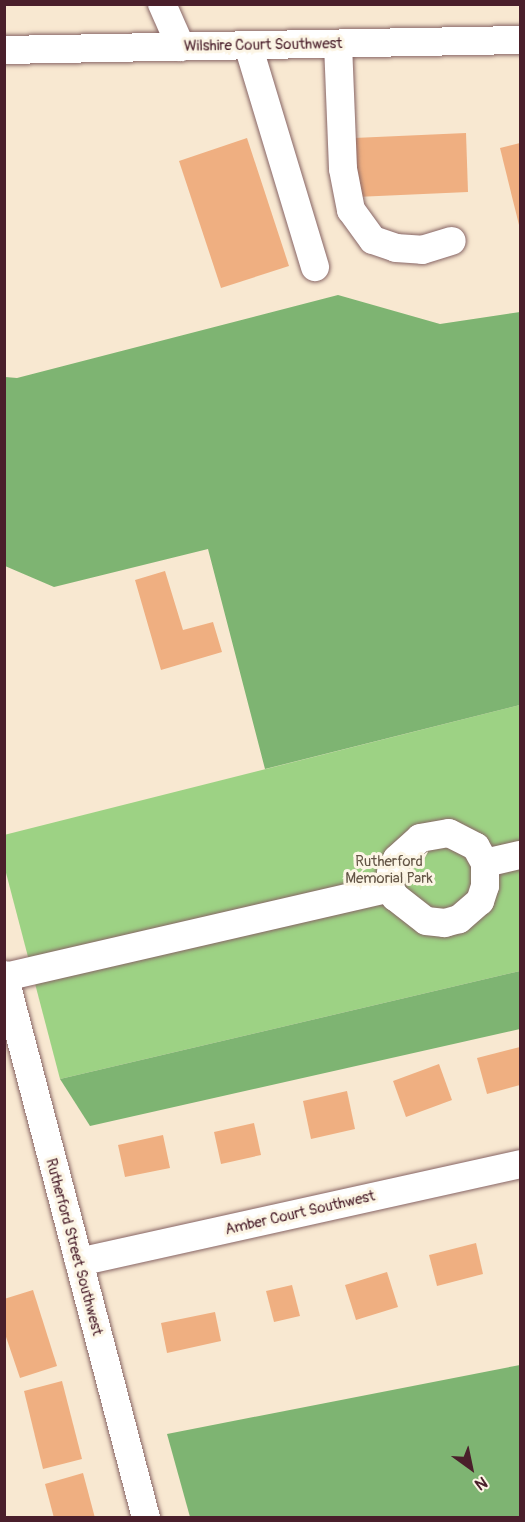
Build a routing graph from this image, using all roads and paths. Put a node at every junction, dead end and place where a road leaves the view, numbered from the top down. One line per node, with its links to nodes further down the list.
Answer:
1 (162, 4): 5 (street)
2 (520, 40): 3 (street, Wilshire Court Southwest)
3 (338, 44): 4 (street, Wilshire Court Southwest); 7 (street)
4 (248, 45): 5 (street, Wilshire Court Southwest); 8 (street)
5 (181, 47): 6 (street, Wilshire Court Southwest)
6 (4, 50)
7 (452, 241)
8 (315, 267)
9 (520, 855): 10 (street)
10 (485, 863): 11 (street); 11 (street)
11 (390, 888): 12 (street)
12 (5, 976): 14 (street, Rutherford Street Southwest)
13 (520, 1164): 14 (street, Amber Court Southwest)
14 (79, 1262): 15 (street, Rutherford Street Southwest)
15 (146, 1518)

